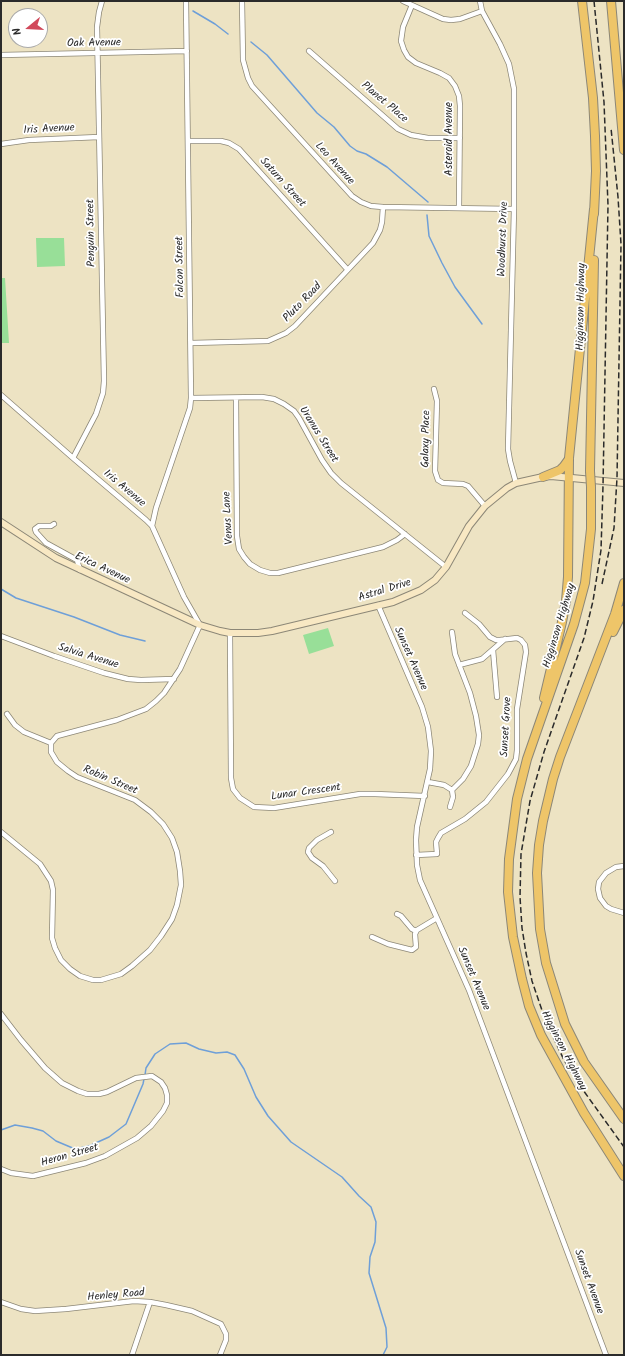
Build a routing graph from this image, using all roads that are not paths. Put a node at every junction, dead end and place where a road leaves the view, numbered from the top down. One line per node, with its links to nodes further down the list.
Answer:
1 (102, 1): 12 (street, Penguin Street)
2 (186, 1): 10 (street, Falcon Street)
3 (242, 1): 19 (street, Leo Avenue)
4 (403, 1): 8 (street)
5 (480, 1): 9 (street, Woodhurst Drive)
6 (582, 1): 22 (highway, Higginson Highway)
7 (611, 1): 18 (highway)
8 (412, 5): 9 (street); 15 (street, Asteroid Avenue)
9 (482, 11): 21 (street, Woodhurst Drive)
10 (187, 51): 12 (street, Oak Avenue); 16 (street, Falcon Street)
11 (309, 51): 15 (street, Planet Place)
12 (98, 53): 13 (street, Oak Avenue); 14 (street, Penguin Street)
13 (1, 55)
14 (98, 137): 17 (street, Iris Avenue); 29 (street, Penguin Street)
15 (460, 138): 20 (street, Asteroid Avenue)
16 (188, 141): 23 (street, Saturn Street); 24 (street, Falcon Street)
17 (1, 144)
18 (624, 150)
19 (383, 208): 20 (street, Leo Avenue); 23 (street, Pluto Road)
20 (459, 208): 21 (street, Leo Avenue)
21 (514, 209): 33 (street, Woodhurst Drive)
22 (594, 209): 30 (highway); 58 (highway, Higginson Highway, bridge)
23 (347, 269): 24 (street, Pluto Road)
24 (191, 343): 27 (street, Falcon Street)
25 (434, 389): 35 (street, Galaxy Place)
26 (1, 395): 29 (street, Iris Avenue)
27 (191, 398): 28 (street, Uranus Street); 38 (street, Falcon Street)
28 (236, 398): 39 (street, Uranus Street); 39 (street, Venus Lane)
29 (73, 458): 38 (street, Iris Avenue)
30 (569, 458): 31 (highway); 32 (highway)
31 (543, 477): 32 (street, Astral Drive); 33 (street, Astral Drive)
32 (568, 478): 34 (street, Astral Drive); 58 (highway)
33 (516, 483): 35 (street, Astral Drive)
34 (624, 483)
35 (485, 506): 40 (street, Astral Drive)
36 (1, 522): 41 (street, Erica Avenue)
37 (54, 524): 41 (street)
38 (152, 526): 46 (street, Iris Avenue)
39 (405, 534): 40 (street, Uranus Street)
40 (446, 567): 43 (street, Astral Drive)
41 (80, 570): 46 (street, Erica Avenue)
42 (624, 584): 52 (highway, Higginson Highway)
43 (378, 605): 48 (street, Astral Drive); 59 (street, Sunset Avenue)
44 (624, 610): 52 (highway)
45 (465, 613): 50 (street, Sunset Grove)
46 (200, 625): 48 (street, Astral Drive); 54 (street)
47 (452, 632): 53 (street)
48 (230, 633): 61 (street, Lunar Crescent)
49 (1, 636): 54 (street, Salvia Avenue)
50 (506, 639): 51 (street); 65 (street, Sunset Grove)
51 (493, 650): 53 (street); 55 (street)
52 (596, 663): 74 (highway, Higginson Highway)
53 (459, 665): 60 (street)
54 (174, 679): 57 (street)
55 (497, 697)
56 (7, 714): 57 (street)
57 (50, 743): 63 (street, Robin Street)
58 (528, 759): 76 (highway, Higginson Highway)
59 (428, 782): 60 (street); 61 (street, Sunset Avenue)
60 (452, 790): 62 (street)
61 (425, 796): 65 (street, Sunset Avenue)
62 (450, 807)
63 (1, 832)
64 (331, 832): 67 (street)
65 (416, 855): 70 (street, Sunset Avenue)
66 (624, 866): 68 (street)
67 (335, 881)
68 (624, 913)
69 (397, 914): 71 (street)
70 (436, 918): 71 (street); 81 (street, Sunset Avenue)
71 (416, 931): 72 (street)
72 (372, 937)
73 (1, 1014): 75 (street, Heron Street)
74 (624, 1119)
75 (1, 1169)
76 (624, 1176)
77 (1, 1302): 78 (street, Henley Road)
78 (150, 1302): 79 (street); 80 (street, Henley Road)
79 (132, 1355)
80 (220, 1355)
81 (606, 1355)

